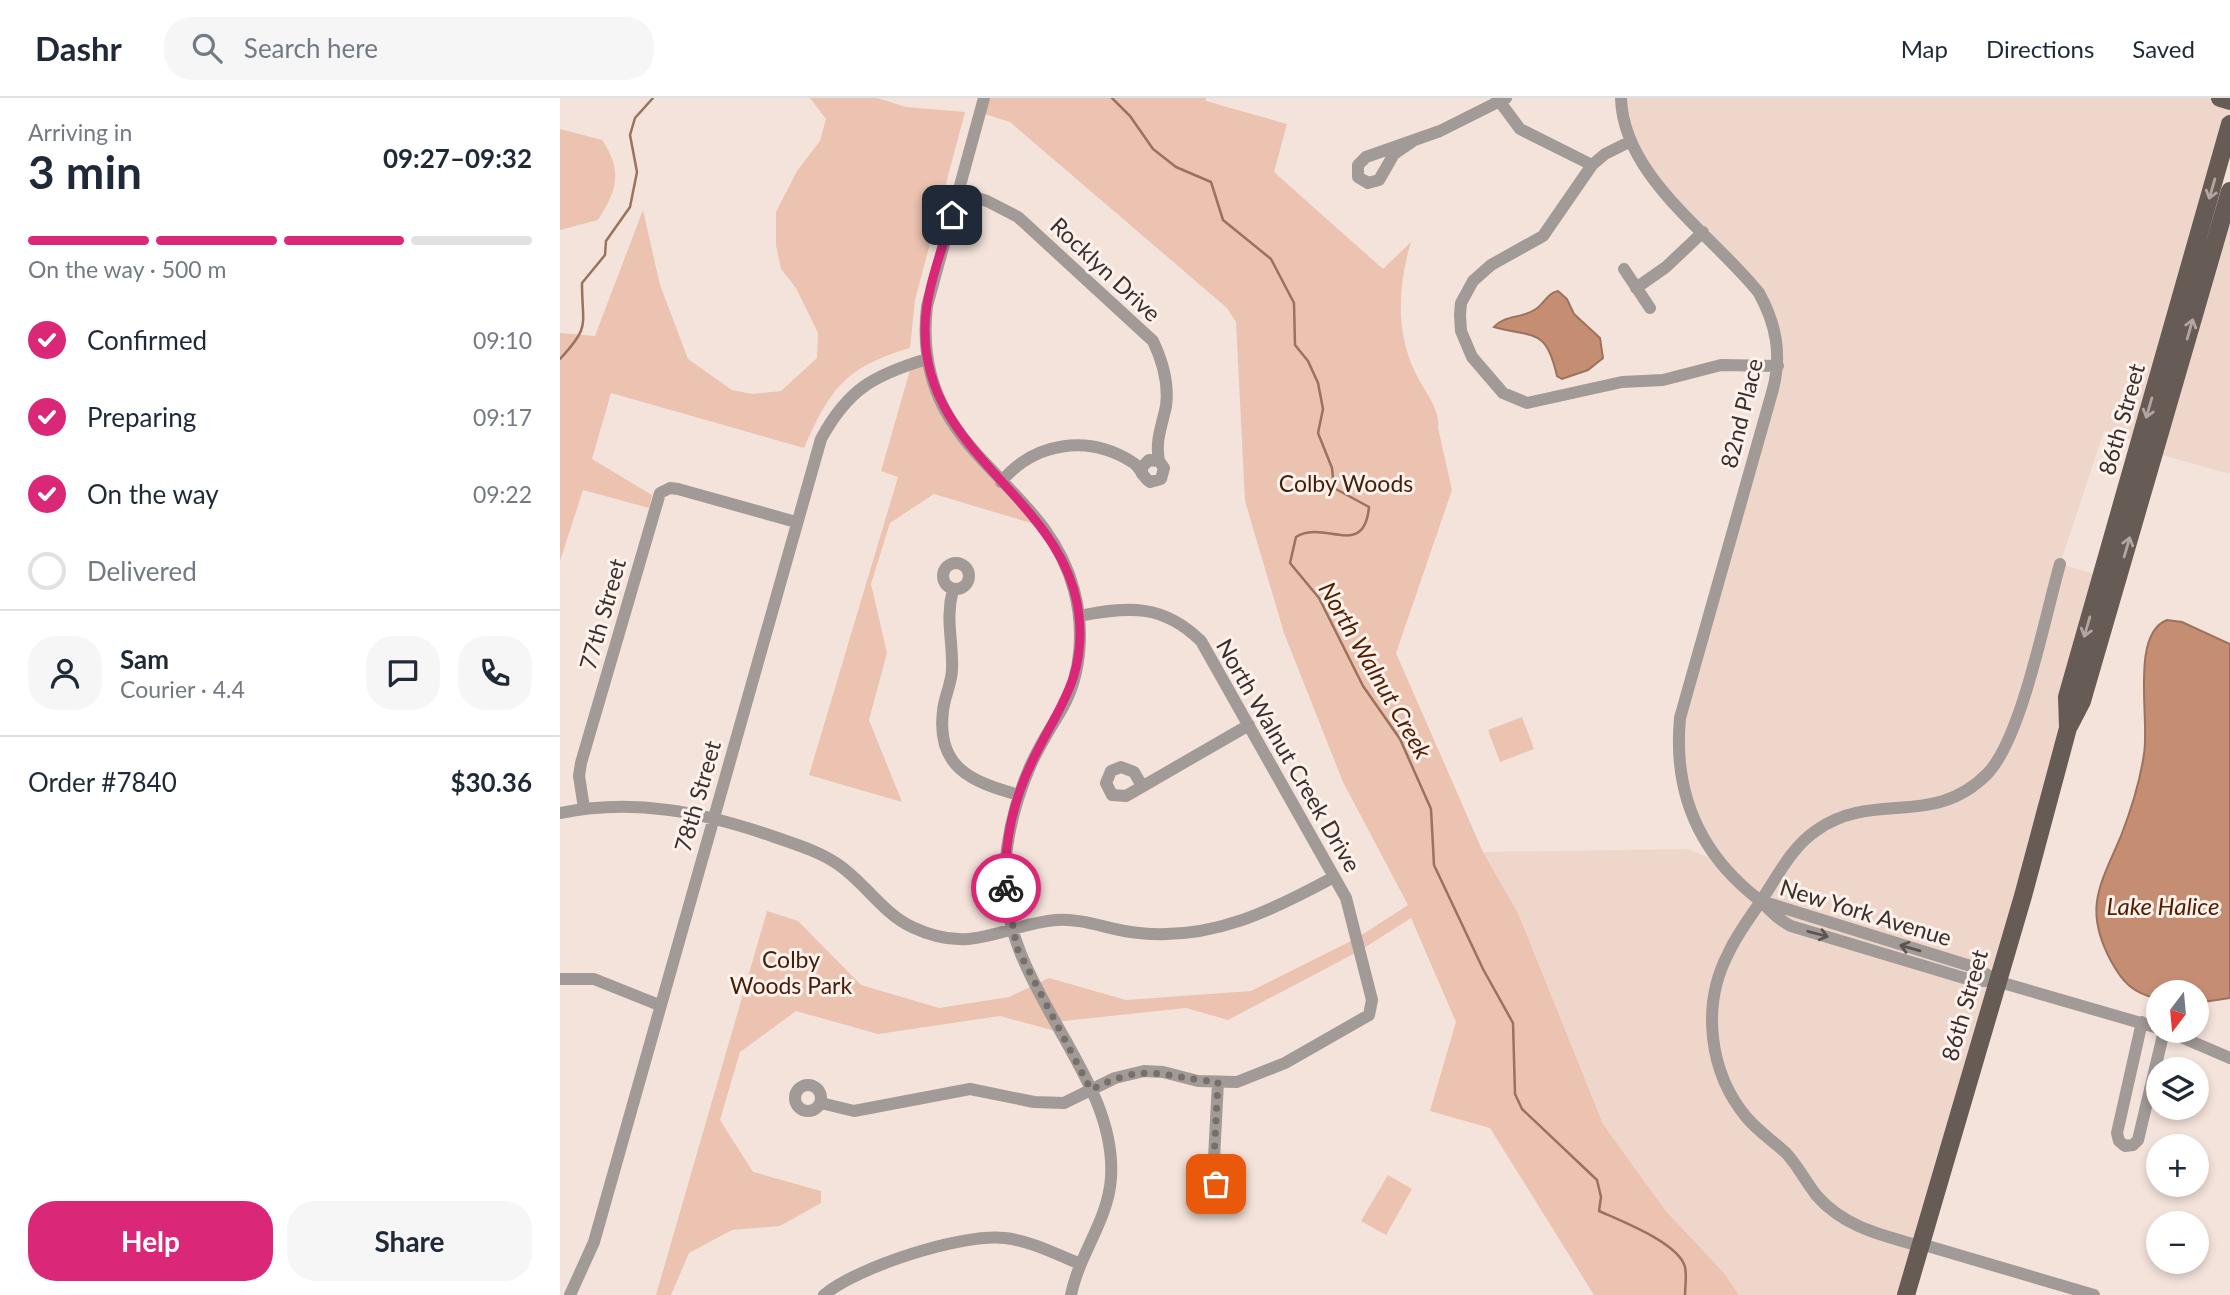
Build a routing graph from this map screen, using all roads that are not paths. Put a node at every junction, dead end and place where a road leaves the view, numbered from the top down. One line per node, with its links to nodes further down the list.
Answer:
1 (984, 98): 11 (street)
2 (1621, 98): 8 (street)
3 (2220, 98): 5 (main road)
4 (1501, 99): 7 (street); 9 (street)
5 (2230, 101)
6 (2230, 124): 27 (main road, 86th Street, one-way to 27)
7 (1413, 141)
8 (1629, 142): 9 (street); 12 (street, 82nd Place)
9 (1592, 165): 17 (street)
10 (2230, 191): 27 (main road, 86th Street, one-way to 10)
11 (959, 192): 16 (street); 18 (street, Rocklyn Drive)
12 (1703, 232): 14 (street); 17 (street, 82nd Place)
13 (1624, 269): 14 (street)
14 (1636, 288): 15 (street)
15 (1650, 308)
16 (927, 359): 20 (street); 21 (street, 78th Street)
17 (1778, 366): 25 (street, 82nd Place)
18 (1158, 461): 19 (street); 19 (street, Rocklyn Drive)
19 (1142, 474): 20 (street)
20 (1001, 482): 24 (street)
21 (796, 522): 30 (street, 77th Street); 32 (street, 78th Street)
22 (2060, 564): 34 (street)
23 (953, 589): 29 (street)
24 (1079, 616): 26 (street, North Walnut Creek Drive); 29 (street)
25 (1684, 696): 34 (street, New York Avenue)
26 (1249, 725): 28 (street); 33 (street, North Walnut Creek Drive)
27 (2068, 728): 37 (main road, 86th Street)
28 (1143, 786)
29 (1019, 795): 35 (street)
30 (584, 808): 31 (street); 32 (street)
31 (560, 813)
32 (712, 818): 35 (street); 38 (street, 78th Street)
33 (1334, 877): 35 (street); 44 (street, North Walnut Creek Drive)
34 (1761, 901): 37 (street, New York Avenue); 48 (street)
35 (1012, 931): 45 (street)
36 (560, 979): 38 (street)
37 (1996, 981): 39 (street, New York Avenue); 48 (main road, 86th Street)
38 (659, 1005): 50 (street, 78th Street)
39 (2142, 1022): 40 (street, New York Avenue); 41 (street)
40 (2146, 1024)
41 (2163, 1043)
42 (2194, 1043): 43 (street)
43 (2230, 1058)
44 (1218, 1082): 45 (street); 47 (street)
45 (1091, 1090): 46 (street); 49 (street)
46 (821, 1103)
47 (1206, 1178)
48 (1920, 1245): 53 (main road, 86th Street); 54 (street)
49 (1080, 1264): 51 (street); 52 (street)
50 (570, 1295)
51 (824, 1295)
52 (1071, 1295)
53 (1906, 1295)
54 (2094, 1295)

